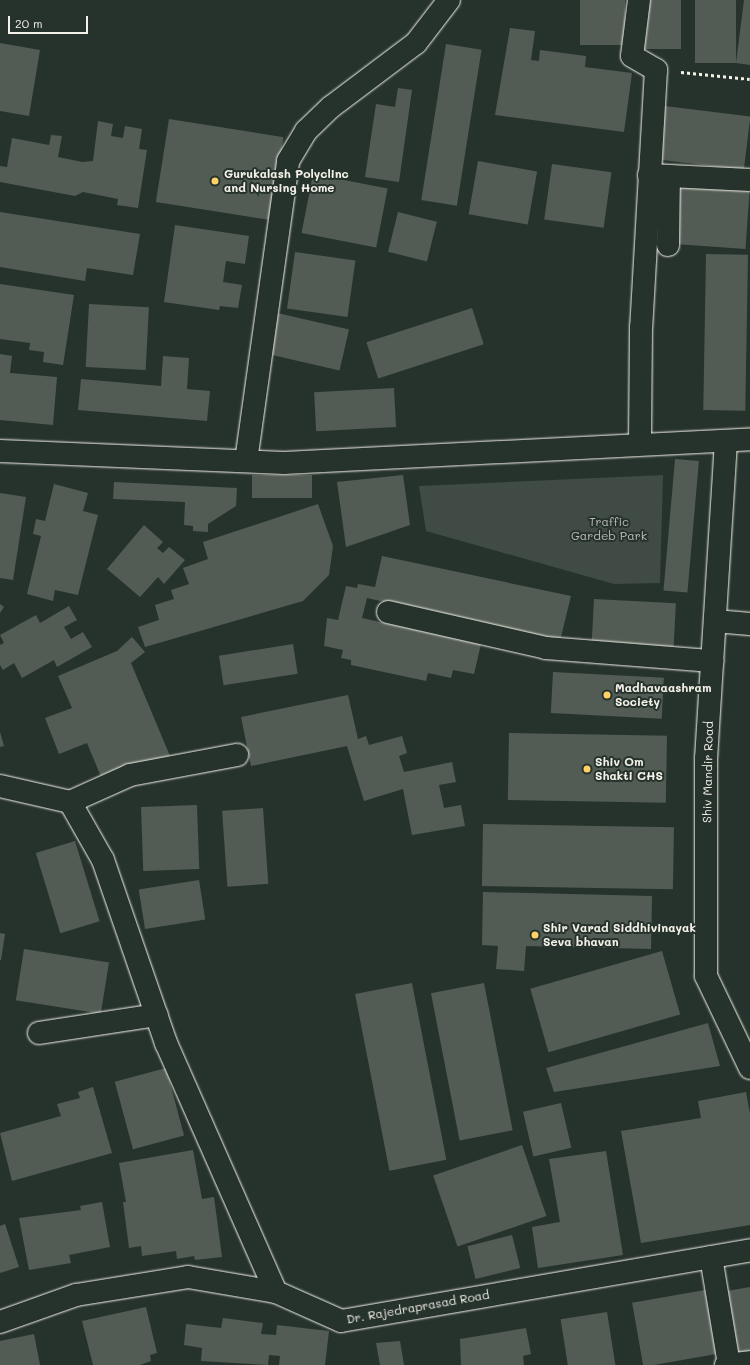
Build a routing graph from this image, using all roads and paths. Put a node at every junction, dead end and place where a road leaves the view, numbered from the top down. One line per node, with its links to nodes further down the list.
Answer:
1 (449, 0): 12 (street)
2 (639, 0): 3 (street)
3 (656, 70): 4 (path); 5 (street)
4 (750, 79)
5 (659, 175): 6 (street); 7 (street); 10 (street)
6 (750, 180)
7 (668, 244)
8 (750, 439): 9 (street)
9 (726, 441): 10 (street); 14 (street, Shiv Mandir Road)
10 (640, 443): 12 (street)
11 (0, 451): 12 (street)
12 (246, 461)
13 (388, 612): 16 (street)
14 (715, 621): 15 (street); 16 (street, Shiv Mandir Road)
15 (750, 624)
16 (712, 661): 22 (street, Shiv Mandir Road)
17 (237, 755): 19 (street)
18 (0, 786): 19 (street)
19 (70, 802): 20 (street)
20 (157, 1015): 21 (street); 25 (street)
21 (39, 1033)
22 (750, 1068)
23 (750, 1250): 24 (street, Dr. Rajedraprasad Road)
24 (711, 1257): 25 (street, Dr. Rajedraprasad Road); 28 (street)
25 (276, 1292): 26 (street, Dr. Rajedraprasad Road)
26 (0, 1322)
27 (750, 1362): 28 (street)
28 (728, 1365)

